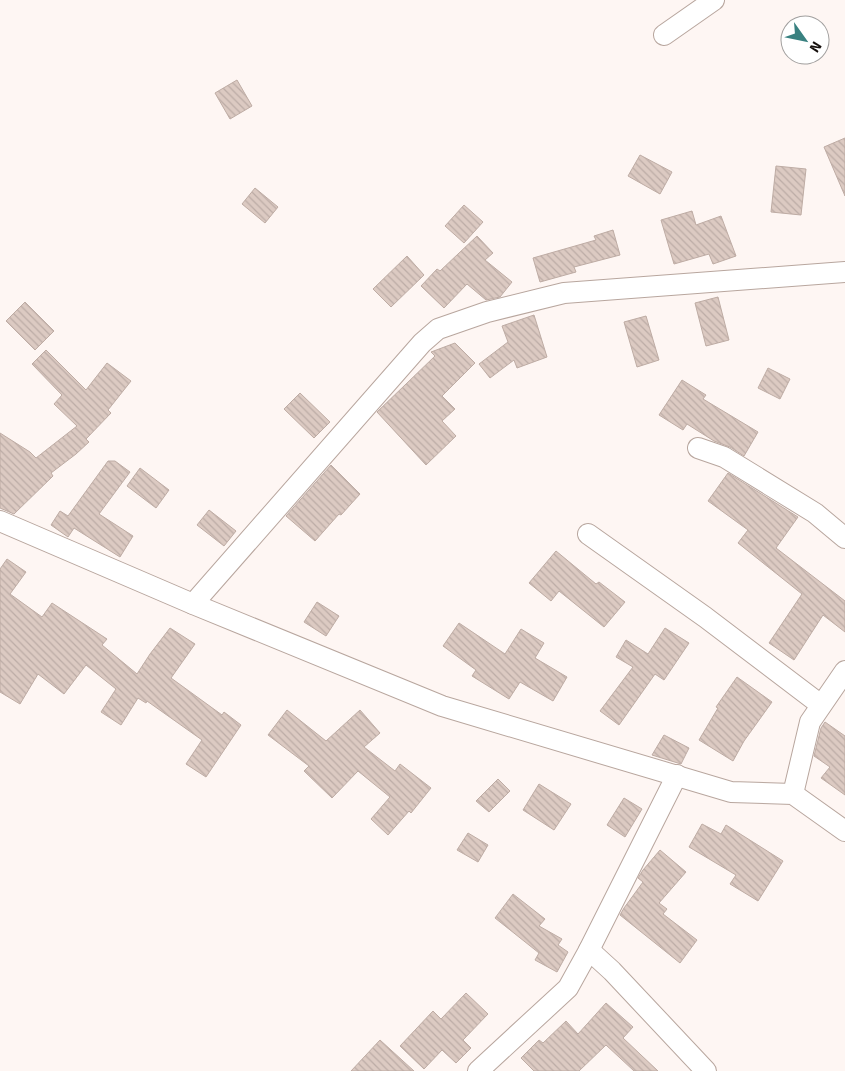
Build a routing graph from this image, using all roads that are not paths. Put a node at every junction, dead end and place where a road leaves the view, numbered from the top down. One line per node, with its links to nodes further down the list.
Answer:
1 (714, 0): 2 (street)
2 (664, 34)
3 (845, 272): 8 (street)
4 (698, 448): 7 (street)
5 (0, 521): 8 (street)
6 (588, 534): 10 (street)
7 (845, 538)
8 (193, 604): 11 (street)
9 (845, 671): 10 (street)
10 (821, 705): 12 (street)
11 (677, 775): 12 (street); 14 (street)
12 (793, 794): 13 (street)
13 (845, 831)
14 (590, 950): 15 (street); 16 (street)
15 (478, 1071)
16 (706, 1071)

